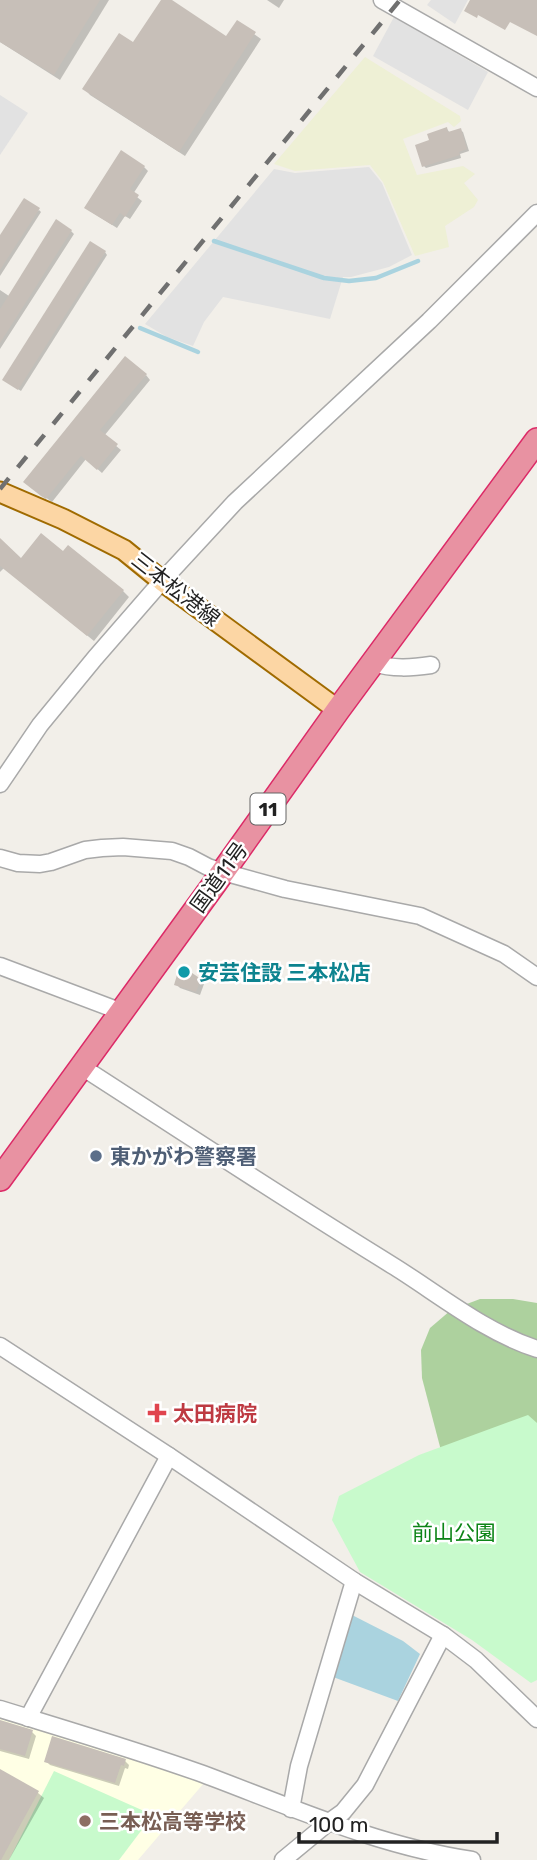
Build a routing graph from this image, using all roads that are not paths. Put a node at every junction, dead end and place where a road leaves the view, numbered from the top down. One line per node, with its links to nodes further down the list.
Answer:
1 (382, 0): 2 (street)
2 (537, 88)
3 (537, 213): 6 (street)
4 (535, 449): 7 (highway, 国道11号 / 11)
5 (0, 492): 6 (main road, 三本松港線)
6 (162, 581): 9 (main road, 三本松港線); 10 (street)
7 (373, 663): 8 (street); 9 (highway, 国道11号 / 11)
8 (431, 665)
9 (338, 710): 12 (highway, 国道11号 / 11)
10 (0, 784)
11 (0, 858): 12 (street)
12 (223, 872): 14 (street); 15 (highway, 国道11号 / 11)
13 (0, 966): 15 (street)
14 (537, 977)
15 (122, 1012): 16 (highway, 国道11号 / 11)
16 (82, 1067): 17 (highway, 国道11号 / 11); 19 (street)
17 (0, 1180)
18 (0, 1346): 20 (street)
19 (537, 1349)
20 (169, 1456): 21 (street); 24 (street)
21 (354, 1581): 22 (street); 26 (street)
22 (443, 1634): 25 (street); 27 (street)
23 (0, 1709): 24 (street)
24 (28, 1718): 26 (street)
25 (537, 1719)
26 (291, 1809): 27 (street)
27 (328, 1822): 28 (street); 29 (street)
28 (283, 1860)
29 (469, 1860)

